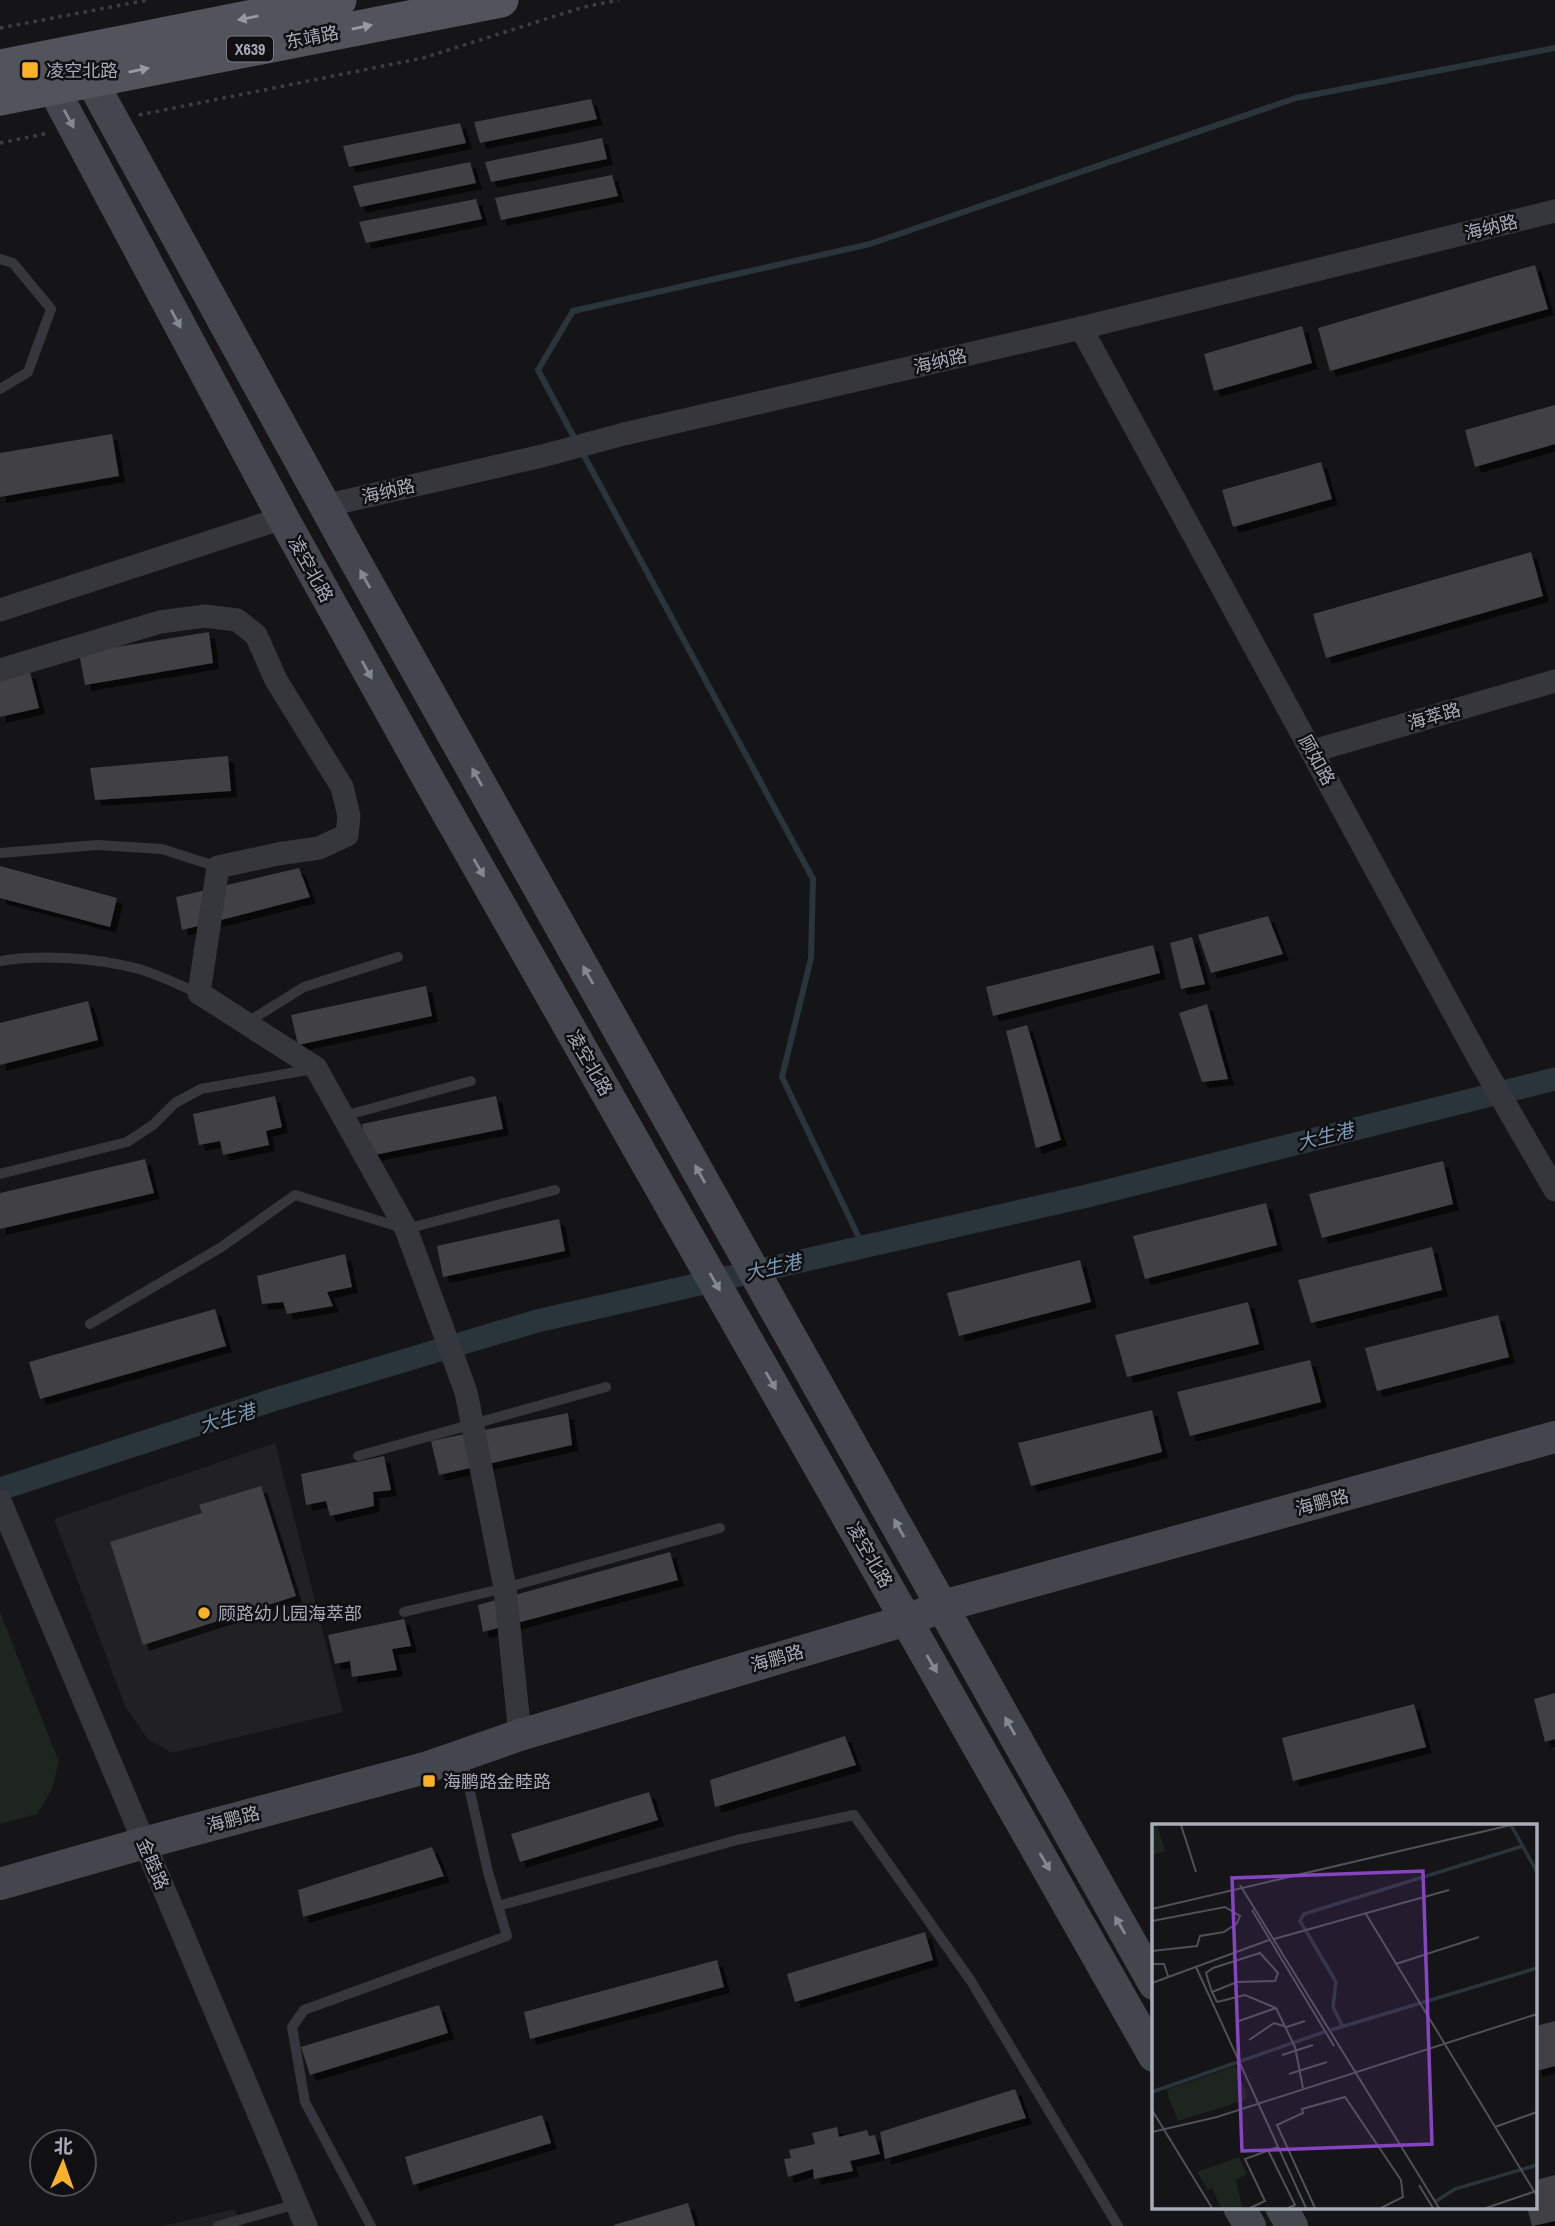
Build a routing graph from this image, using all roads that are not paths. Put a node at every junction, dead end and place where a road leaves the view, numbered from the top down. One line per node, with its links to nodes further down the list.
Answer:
1 (339, 0): 4 (main road, 东靖路 / X639, one-way to 4)
2 (501, 0): 5 (main road, 东靖路 / X639, one-way to 2)
3 (0, 66): 4 (main road, 东靖路 / X639)
4 (56, 72): 5 (main road, 东靖路 / X639); 6 (main road, 东靖路 / X639); 12 (main road, 凌空北路, one-way to 12)
5 (91, 80): 11 (main road)
6 (0, 98)
7 (1555, 211): 9 (street, 海纳路)
8 (0, 259): 10 (lane)
9 (1081, 328): 11 (street, 海纳路); 16 (street, 顾如路)
10 (0, 389)
11 (324, 506): 38 (main road, one-way to 11)
12 (283, 518): 13 (street); 40 (main road, 凌空北路, one-way to 40)
13 (0, 610)
14 (0, 670): 18 (street)
15 (1555, 681): 16 (street, 海萃路)
16 (1312, 751): 28 (street, 顾如路)
17 (0, 853): 18 (lane)
18 (218, 867): 21 (street)
19 (398, 957): 22 (lane)
20 (0, 961): 21 (lane)
21 (199, 993): 22 (street)
22 (246, 1023): 23 (street)
23 (316, 1068): 25 (street); 26 (lane)
24 (471, 1081): 25 (lane)
25 (344, 1116): 29 (street)
26 (0, 1174)
27 (555, 1190): 29 (lane)
28 (1555, 1190)
29 (406, 1229): 30 (lane); 32 (street)
30 (90, 1324)
31 (606, 1387): 32 (lane)
32 (473, 1426): 34 (lane); 37 (street)
33 (1555, 1437): 38 (main road, 海鹏路)
34 (358, 1456)
35 (0, 1501): 43 (street, 金睦路)
36 (720, 1528): 37 (lane)
37 (505, 1588): 39 (lane); 41 (street)
38 (943, 1606): 40 (main road, 海鹏路); 46 (main road, one-way to 38)
39 (404, 1612)
40 (907, 1620): 41 (main road, 海鹏路); 47 (main road, 凌空北路, one-way to 47)
41 (520, 1735): 42 (main road, 海鹏路)
42 (461, 1754): 43 (main road, 海鹏路); 45 (lane)
43 (144, 1843): 44 (main road, 海鹏路); 48 (street, 金睦路)
44 (0, 1884)
45 (498, 1906): 53 (lane); 54 (lane)
46 (1152, 1980)
47 (1152, 2052)
48 (297, 2204): 51 (lane); 52 (street, 金睦路)
49 (1240, 2208): 55 (main road)
50 (1282, 2208): 56 (main road)
51 (218, 2226)
52 (306, 2226)
53 (371, 2226)
54 (1118, 2226)
55 (1250, 2226)
56 (1292, 2226)

